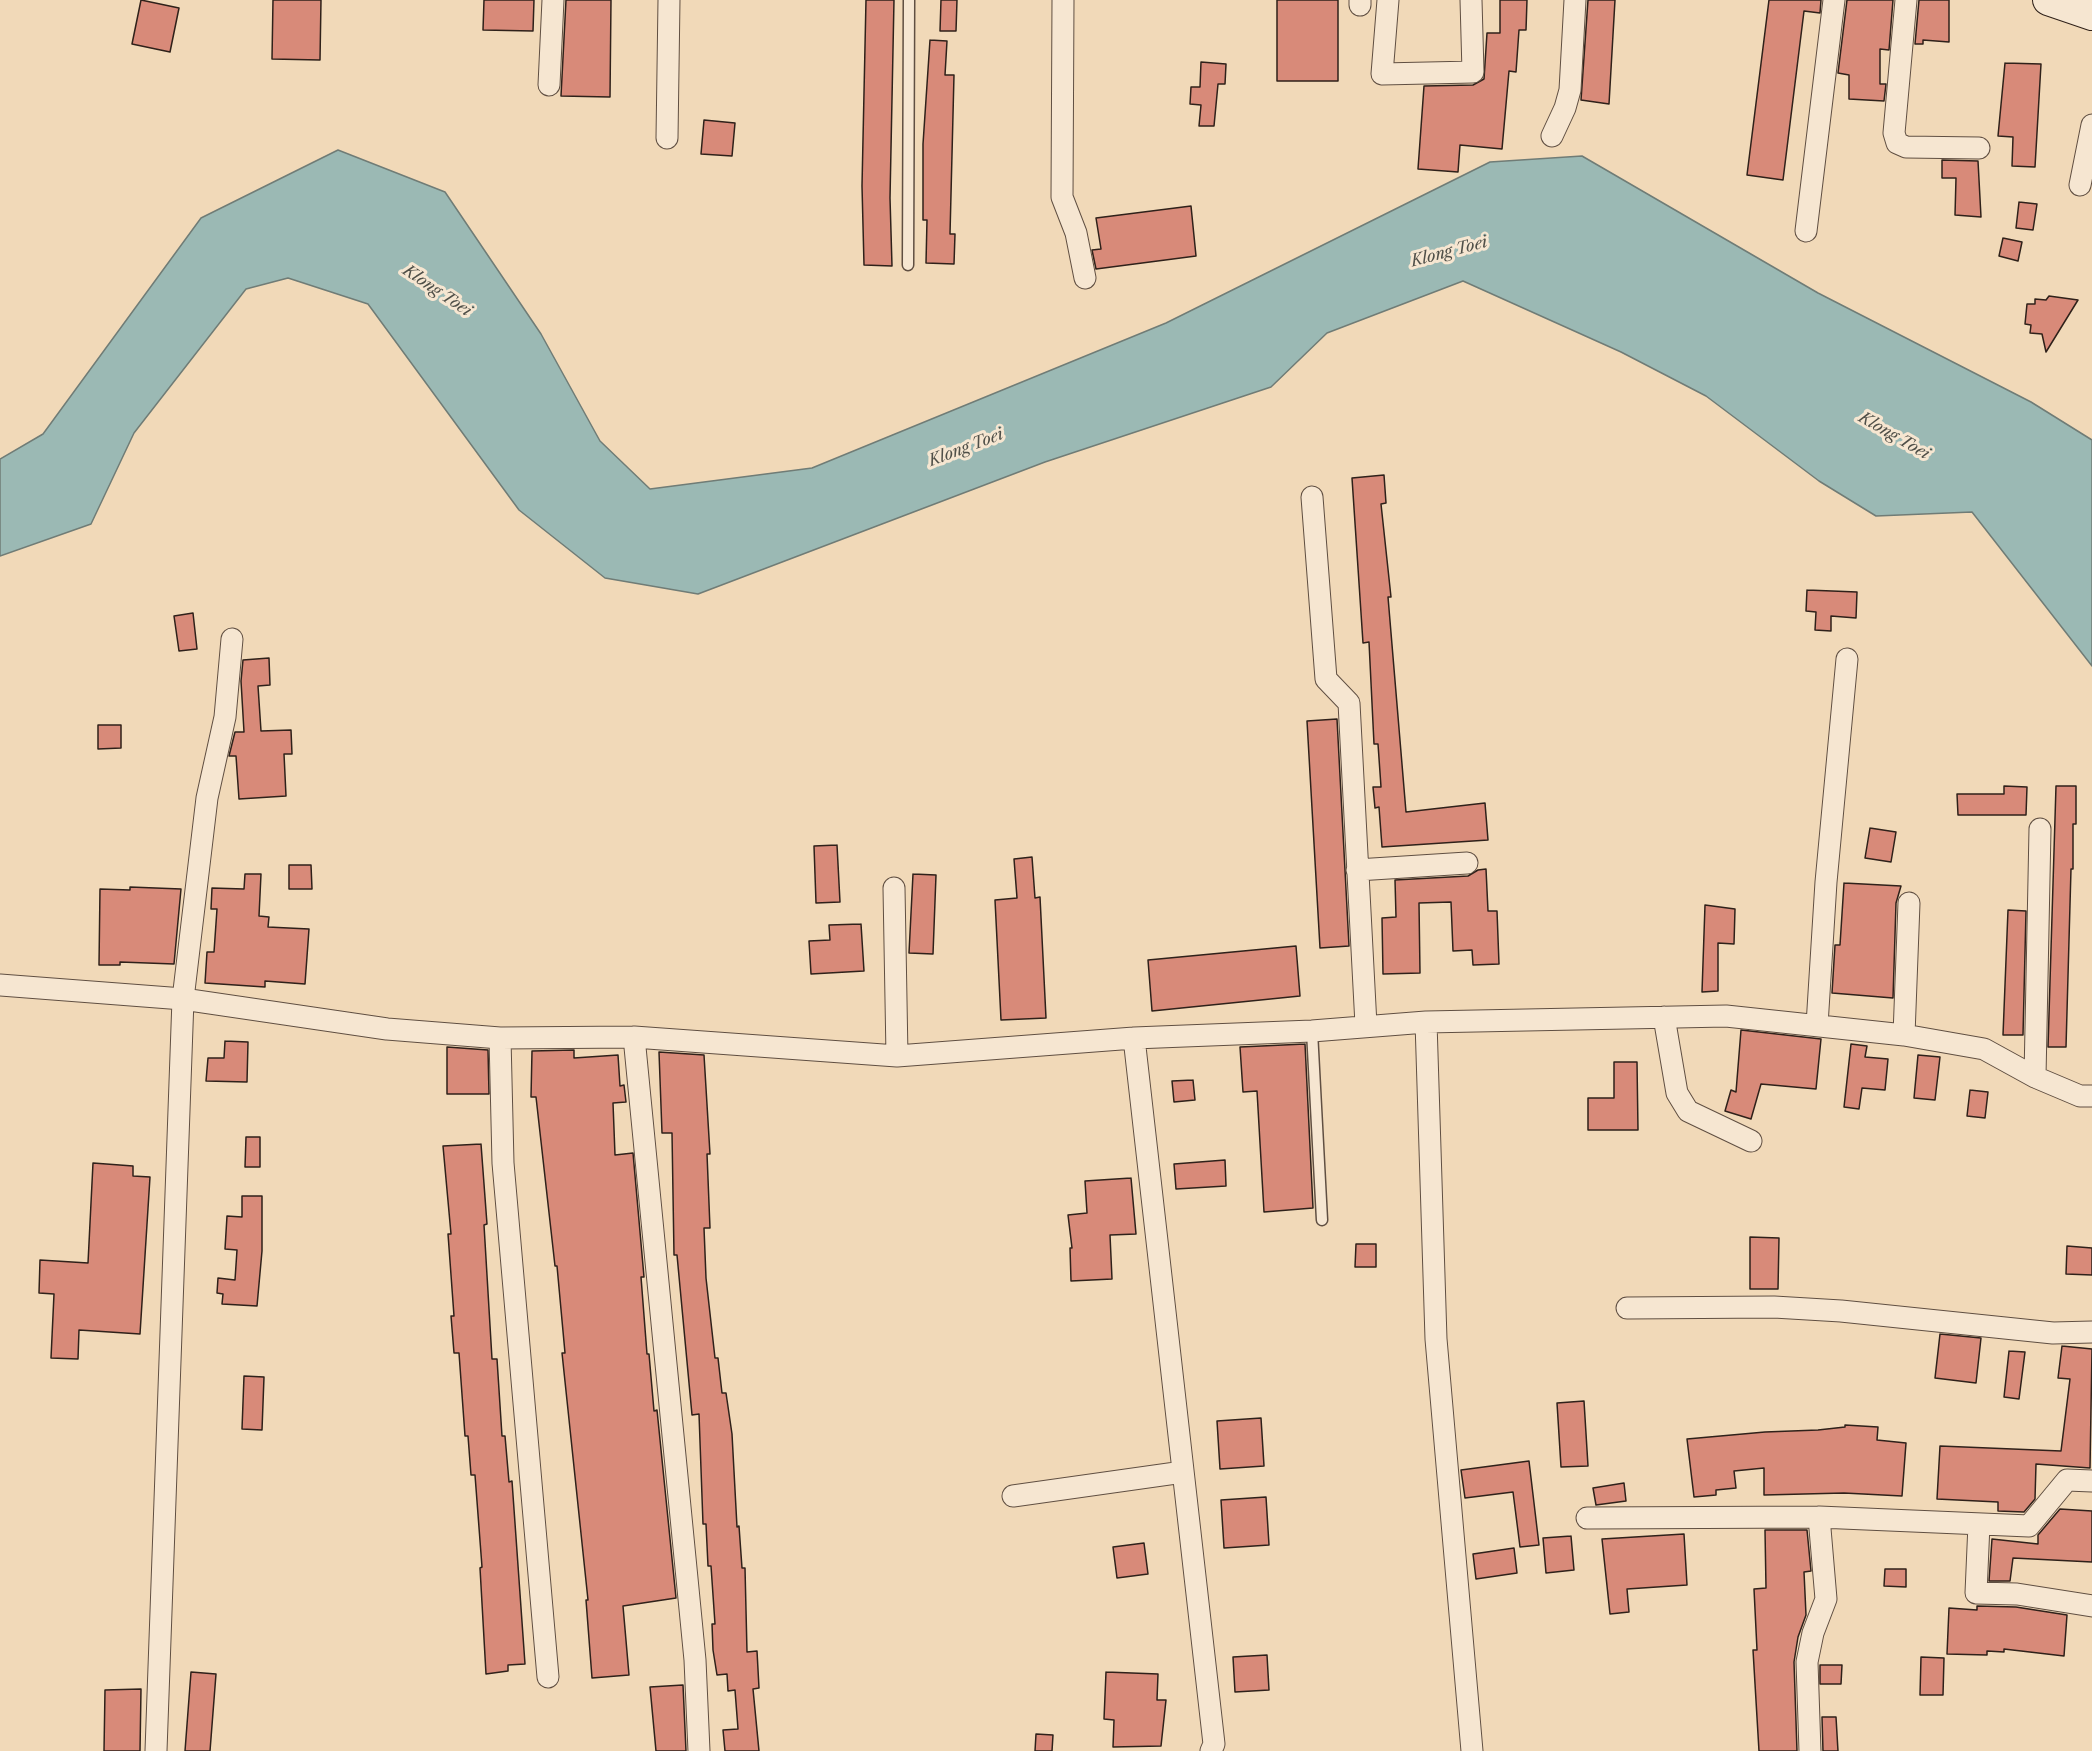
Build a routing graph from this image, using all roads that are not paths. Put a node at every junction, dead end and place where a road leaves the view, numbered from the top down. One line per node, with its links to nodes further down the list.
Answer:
1 (553, 0): 12 (street)
2 (669, 0): 15 (street)
3 (909, 0): 19 (lane)
4 (1063, 0): 20 (street)
5 (1388, 0): 6 (street)
6 (1471, 0)
7 (1575, 0): 14 (street)
8 (1834, 0): 18 (street)
9 (1906, 0): 16 (street)
10 (2048, 0): 11 (street)
11 (2092, 15)
12 (549, 85)
13 (2092, 125): 17 (street)
14 (1552, 136)
15 (667, 138)
16 (1979, 148)
17 (2080, 185)
18 (1806, 231)
19 (908, 265)
20 (1085, 278)
21 (1312, 496): 26 (street)
22 (232, 639): 30 (street)
23 (1847, 658): 34 (street)
24 (2040, 829): 41 (street)
25 (1467, 863): 26 (street)
26 (1357, 870): 33 (street)
27 (894, 888): 40 (street)
28 (1909, 903): 36 (street)
29 (0, 985): 30 (street)
30 (183, 999): 38 (street); 55 (street)
31 (1664, 1017): 32 (street); 34 (street); 43 (street)
32 (1426, 1022): 33 (street); 58 (street)
33 (1366, 1025): 35 (street)
34 (1817, 1026): 36 (street)
35 (1312, 1031): 39 (street); 44 (lane)
36 (1904, 1035): 41 (street)
37 (634, 1037): 38 (street); 40 (street); 56 (street)
38 (500, 1038): 54 (street)
39 (1134, 1038): 40 (street); 47 (street)
40 (897, 1056)
41 (2035, 1077): 42 (street)
42 (2092, 1096)
43 (1751, 1141)
44 (1322, 1220)
45 (1627, 1308): 46 (street)
46 (2092, 1332)
47 (1183, 1472): 49 (street); 57 (street)
48 (2092, 1481): 52 (street)
49 (1013, 1496)
50 (1819, 1516): 51 (street); 52 (street); 59 (street)
51 (1587, 1518)
52 (1980, 1524): 53 (street)
53 (2092, 1606)
54 (548, 1677)
55 (156, 1751)
56 (699, 1751)
57 (1211, 1751)
58 (1472, 1751)
59 (1810, 1751)

